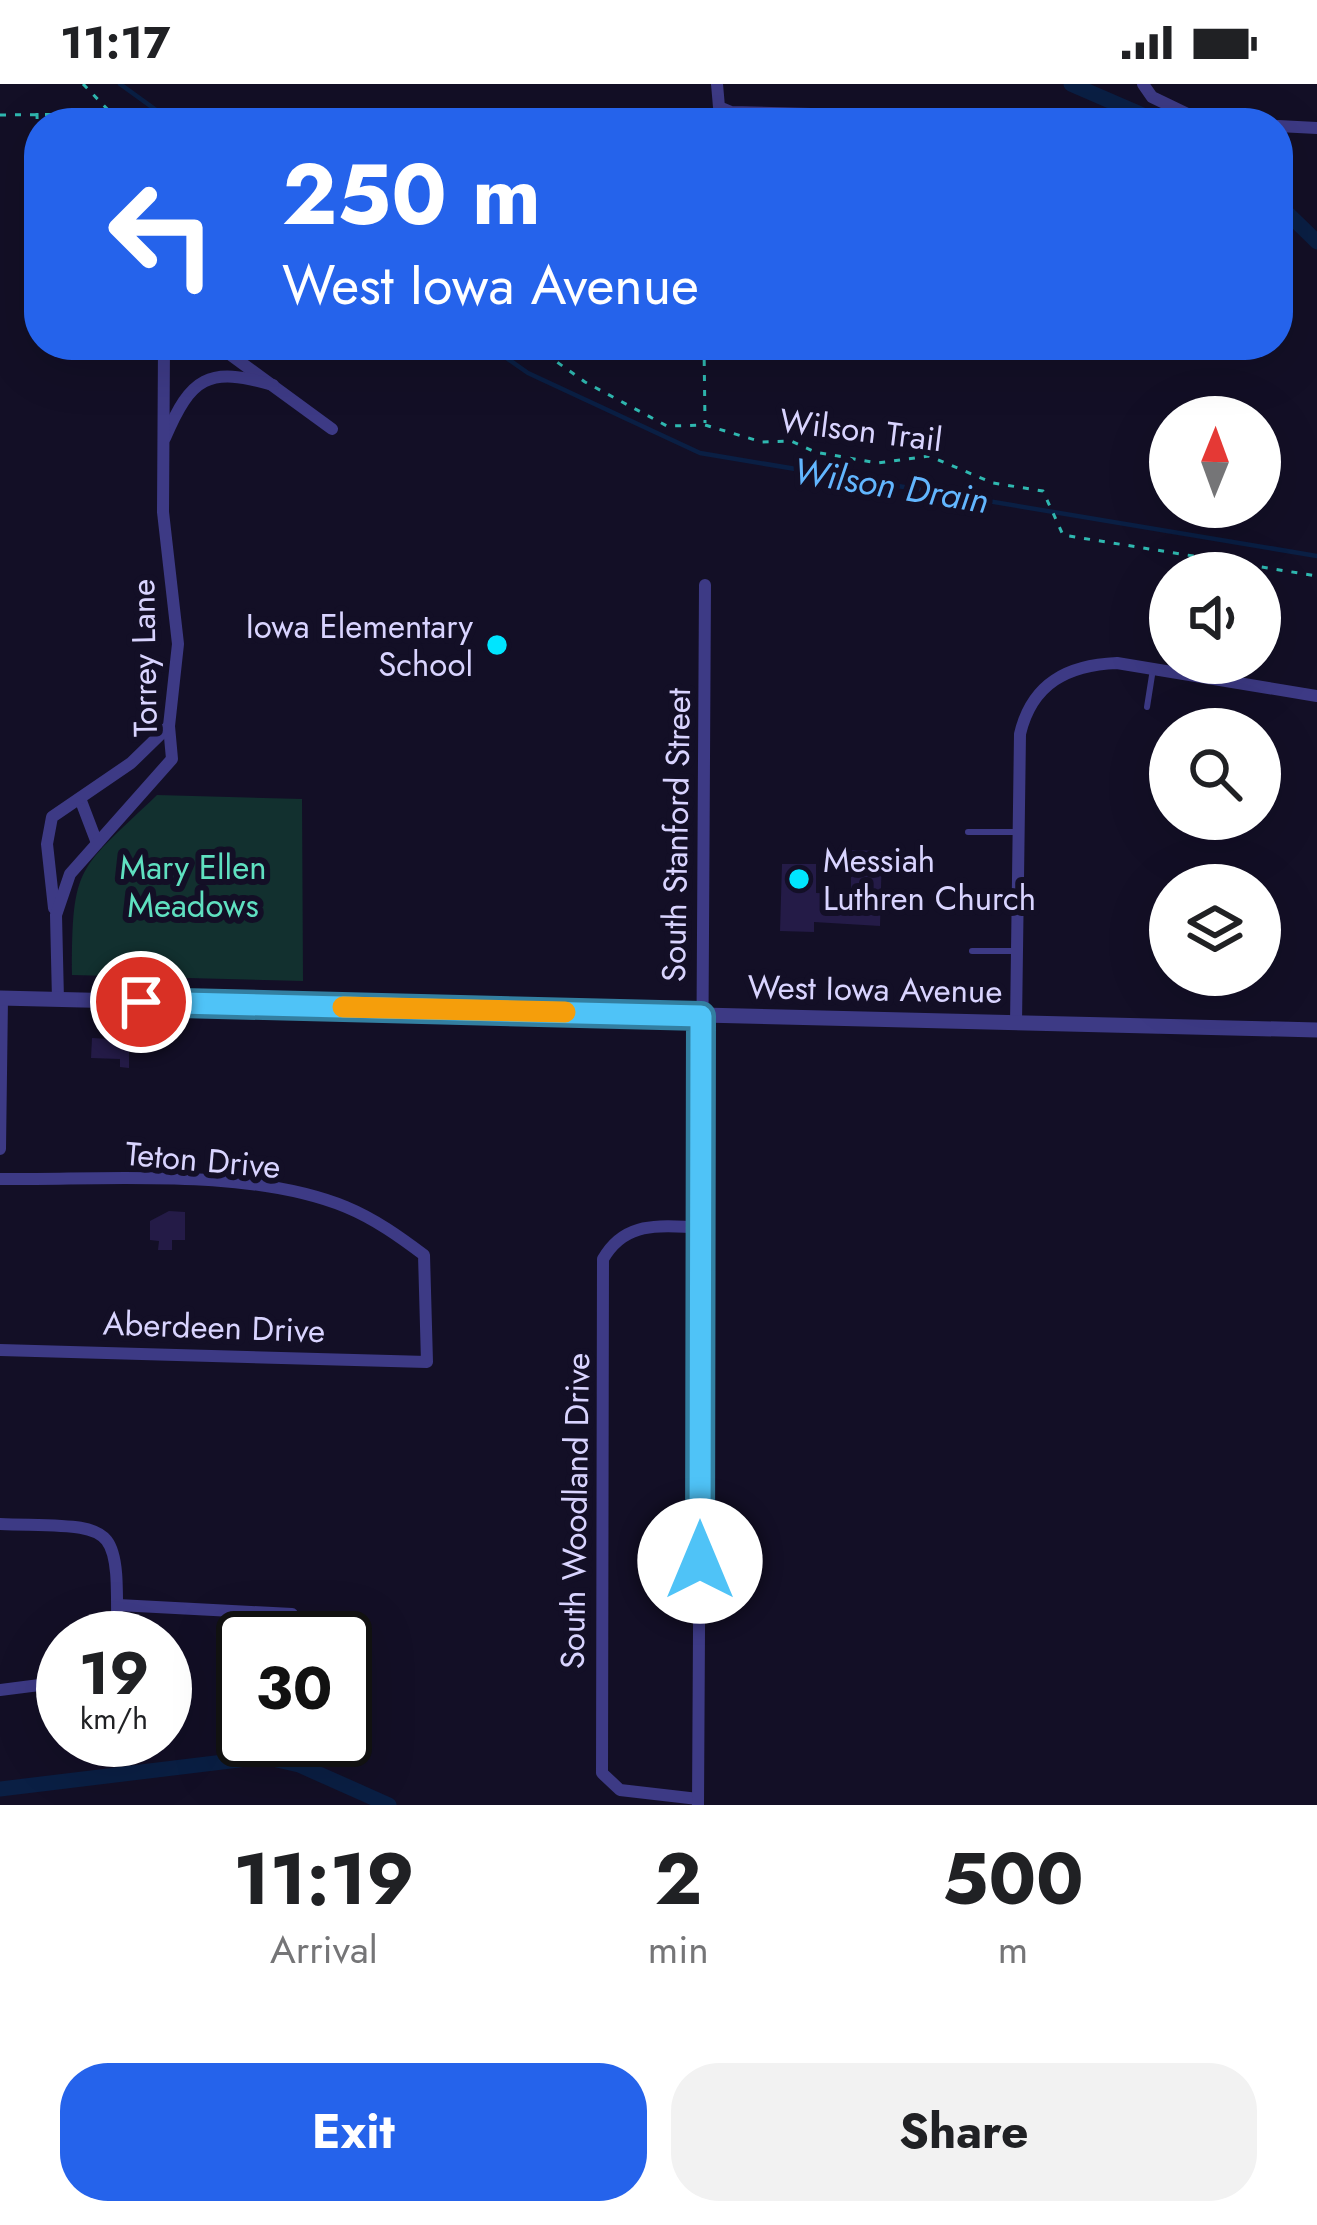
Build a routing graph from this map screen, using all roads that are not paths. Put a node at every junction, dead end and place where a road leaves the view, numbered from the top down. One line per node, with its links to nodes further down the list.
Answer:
1 (1143, 84): 2 (street)
2 (1175, 108)
3 (164, 360): 7 (street, Torrey Lane)
4 (237, 360): 5 (street)
5 (273, 386): 6 (street); 7 (street)
6 (332, 430)
7 (162, 444): 14 (street, Torrey Lane)
8 (704, 585): 24 (street, South Stanford Street)
9 (1149, 669): 17 (street)
10 (1151, 684): 13 (lane)
11 (1246, 684): 12 (street)
12 (1317, 696)
13 (1148, 707)
14 (169, 726): 15 (street); 18 (street, Torrey Lane)
15 (81, 801): 18 (street); 19 (street)
16 (968, 832): 17 (lane)
17 (1020, 832): 21 (street)
18 (98, 843): 19 (street, Torrey Lane)
19 (56, 915): 23 (street, Torrey Lane)
20 (972, 951): 21 (lane)
21 (1017, 951): 25 (street)
22 (1, 998): 23 (street, West Iowa Avenue); 27 (street)
23 (58, 1000): 24 (street, West Iowa Avenue)
24 (701, 1016): 25 (street, West Iowa Avenue); 29 (street, South Stanford Street)
25 (1016, 1023): 26 (street, West Iowa Avenue)
26 (1317, 1030)
27 (0, 1149)
28 (0, 1179): 31 (street, Teton Drive)
29 (702, 1227): 38 (street, South Stanford Street); 38 (street, South Woodland Drive)
30 (0, 1350): 31 (street, Aberdeen Drive)
31 (427, 1362)
32 (0, 1524): 33 (street)
33 (118, 1605): 34 (street); 35 (street)
34 (118, 1611)
35 (234, 1611)
36 (36, 1685): 37 (street)
37 (0, 1690)
38 (698, 1802)

